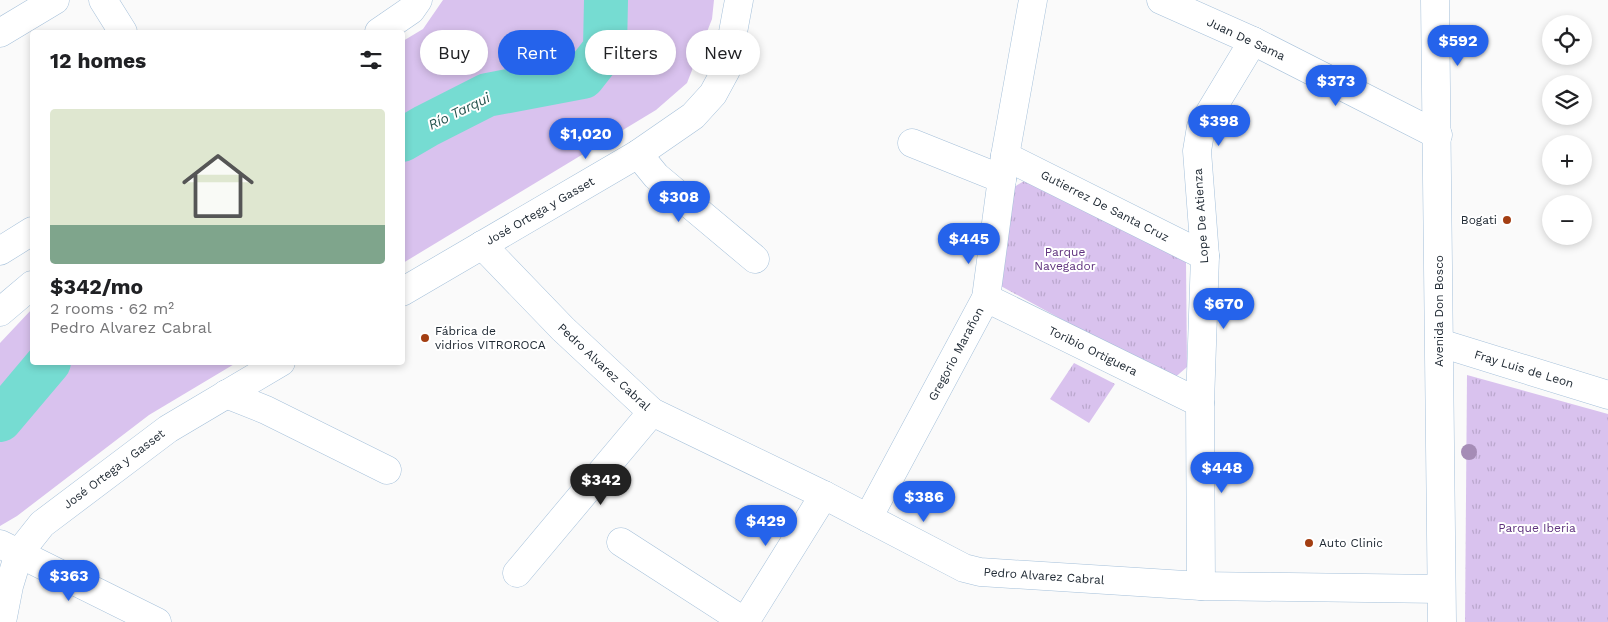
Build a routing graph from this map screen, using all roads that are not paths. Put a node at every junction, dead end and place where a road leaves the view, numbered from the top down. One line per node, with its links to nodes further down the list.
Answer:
1 (55, 0): 10 (street)
2 (102, 0): 8 (street)
3 (418, 0): 9 (street)
4 (739, 0): 14 (street, José Ortega y Gasset)
5 (1033, 0): 15 (street, Gregorio Marañon)
6 (1161, 0): 11 (street, Juan De Sama)
7 (1436, 0): 12 (street, Avenida Don Bosco)
8 (123, 30)
9 (382, 30)
10 (0, 33)
11 (1253, 41): 12 (street, Juan De Sama); 19 (street, Lope De Atienza)
12 (1438, 135): 25 (street, Avenida Don Bosco)
13 (912, 143): 15 (street, Gutierrez De Santa Cruz)
14 (638, 154): 17 (street, José Ortega y Gasset); 20 (street)
15 (1003, 167): 19 (street, Gutierrez De Santa Cruz); 23 (street, Gregorio Marañon)
16 (30, 232): 18 (street)
17 (482, 245): 22 (street, José Ortega y Gasset); 30 (street, Pedro Alvarez Cabral)
18 (0, 251)
19 (1205, 256): 29 (street, Lope De Atienza)
20 (754, 259)
21 (30, 287): 24 (street)
22 (405, 290)
23 (986, 298): 29 (street, Toribio Ortiguera); 33 (street, Gregorio Marañon)
24 (0, 312)
25 (1440, 344): 28 (street, Fray Luis de Leon); 38 (street, Avenida Don Bosco)
26 (276, 365): 27 (street, José Ortega y Gasset)
27 (226, 394): 31 (street); 35 (street, José Ortega y Gasset)
28 (1608, 395)
29 (1200, 403): 37 (street, Lope De Atienza)
30 (652, 412): 32 (street, Pedro Alvarez Cabral); 36 (street)
31 (387, 470)
32 (824, 495): 33 (street, Pedro Alvarez Cabral); 41 (street)
33 (868, 518): 37 (street, Pedro Alvarez Cabral)
34 (621, 542): 41 (street)
35 (10, 549): 39 (street, José Ortega y Gasset); 40 (street)
36 (517, 573)
37 (1201, 586): 38 (street, Pedro Alvarez Cabral)
38 (1442, 589): 42 (street, Avenida Don Bosco)
39 (2, 622)
40 (157, 622)
41 (745, 622)
42 (1442, 622)

